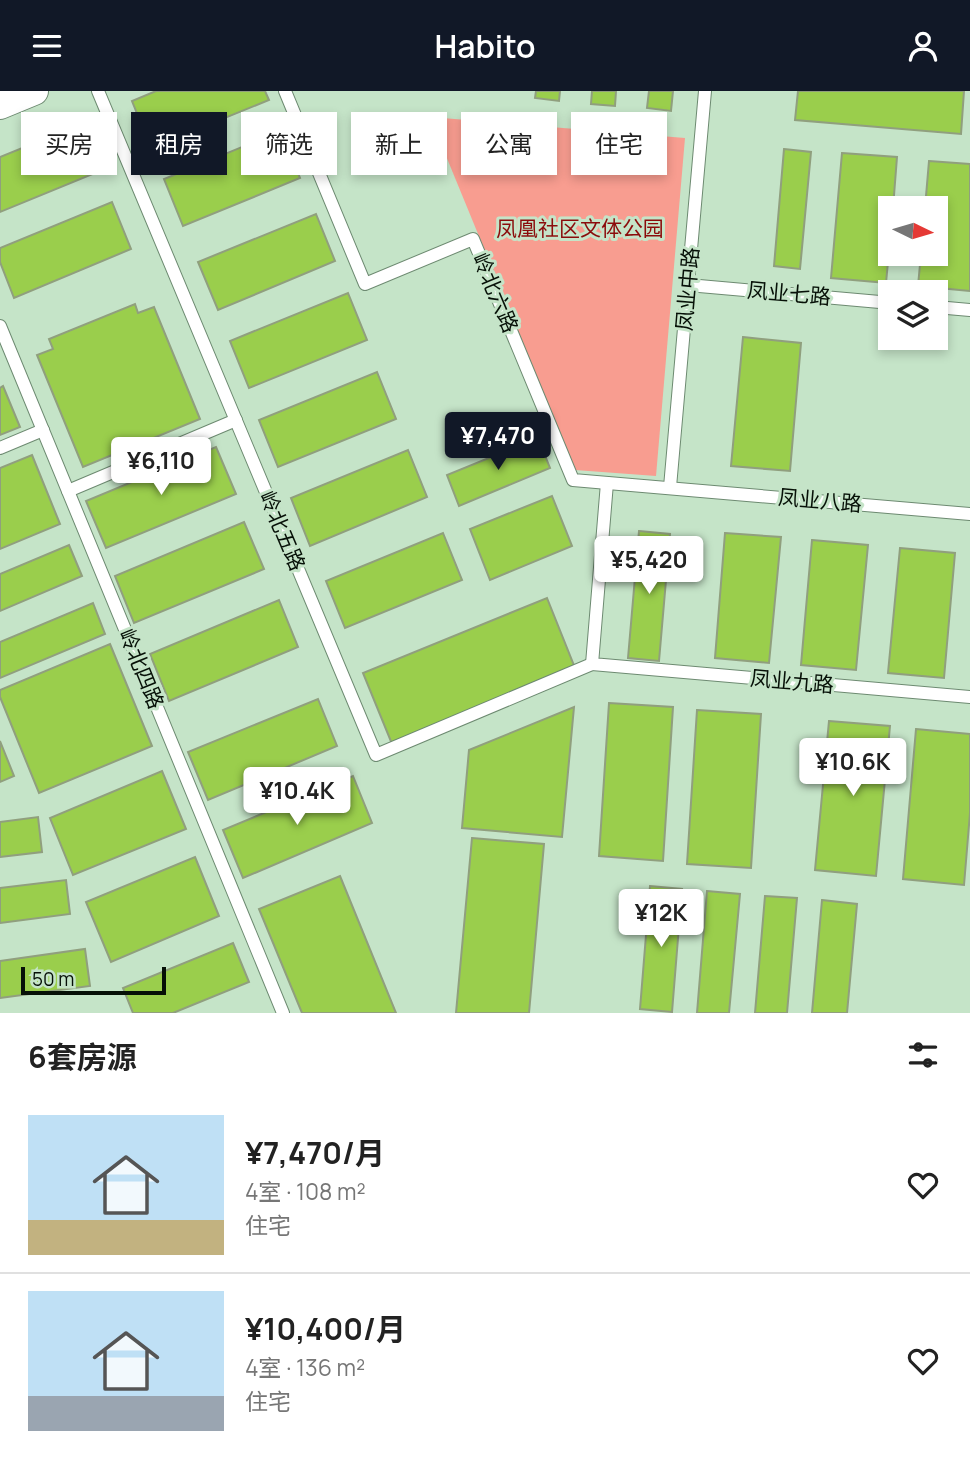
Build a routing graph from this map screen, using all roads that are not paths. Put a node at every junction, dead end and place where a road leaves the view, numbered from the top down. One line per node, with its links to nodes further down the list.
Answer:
1 (34, 91): 5 (street)
2 (98, 91): 11 (lane, 岭北五路)
3 (285, 91): 14 (lane, 岭北六路)
4 (705, 91): 6 (lane, 凤业中路)
5 (0, 105)
6 (688, 285): 7 (lane, 凤业七路); 15 (lane, 凤业中路)
7 (878, 302)
8 (948, 308): 9 (lane)
9 (970, 310)
10 (0, 326): 12 (lane, 岭北四路)
11 (236, 420): 16 (lane); 18 (lane, 岭北五路)
12 (43, 430): 13 (lane); 16 (lane, 岭北四路)
13 (0, 448)
14 (607, 483): 15 (lane, 岭北六路); 18 (lane)
15 (670, 487): 17 (lane, 凤业八路)
16 (68, 491): 20 (lane, 岭北四路)
17 (970, 514)
18 (592, 664): 19 (lane, 凤业九路)
19 (970, 698)
20 (283, 1013)

